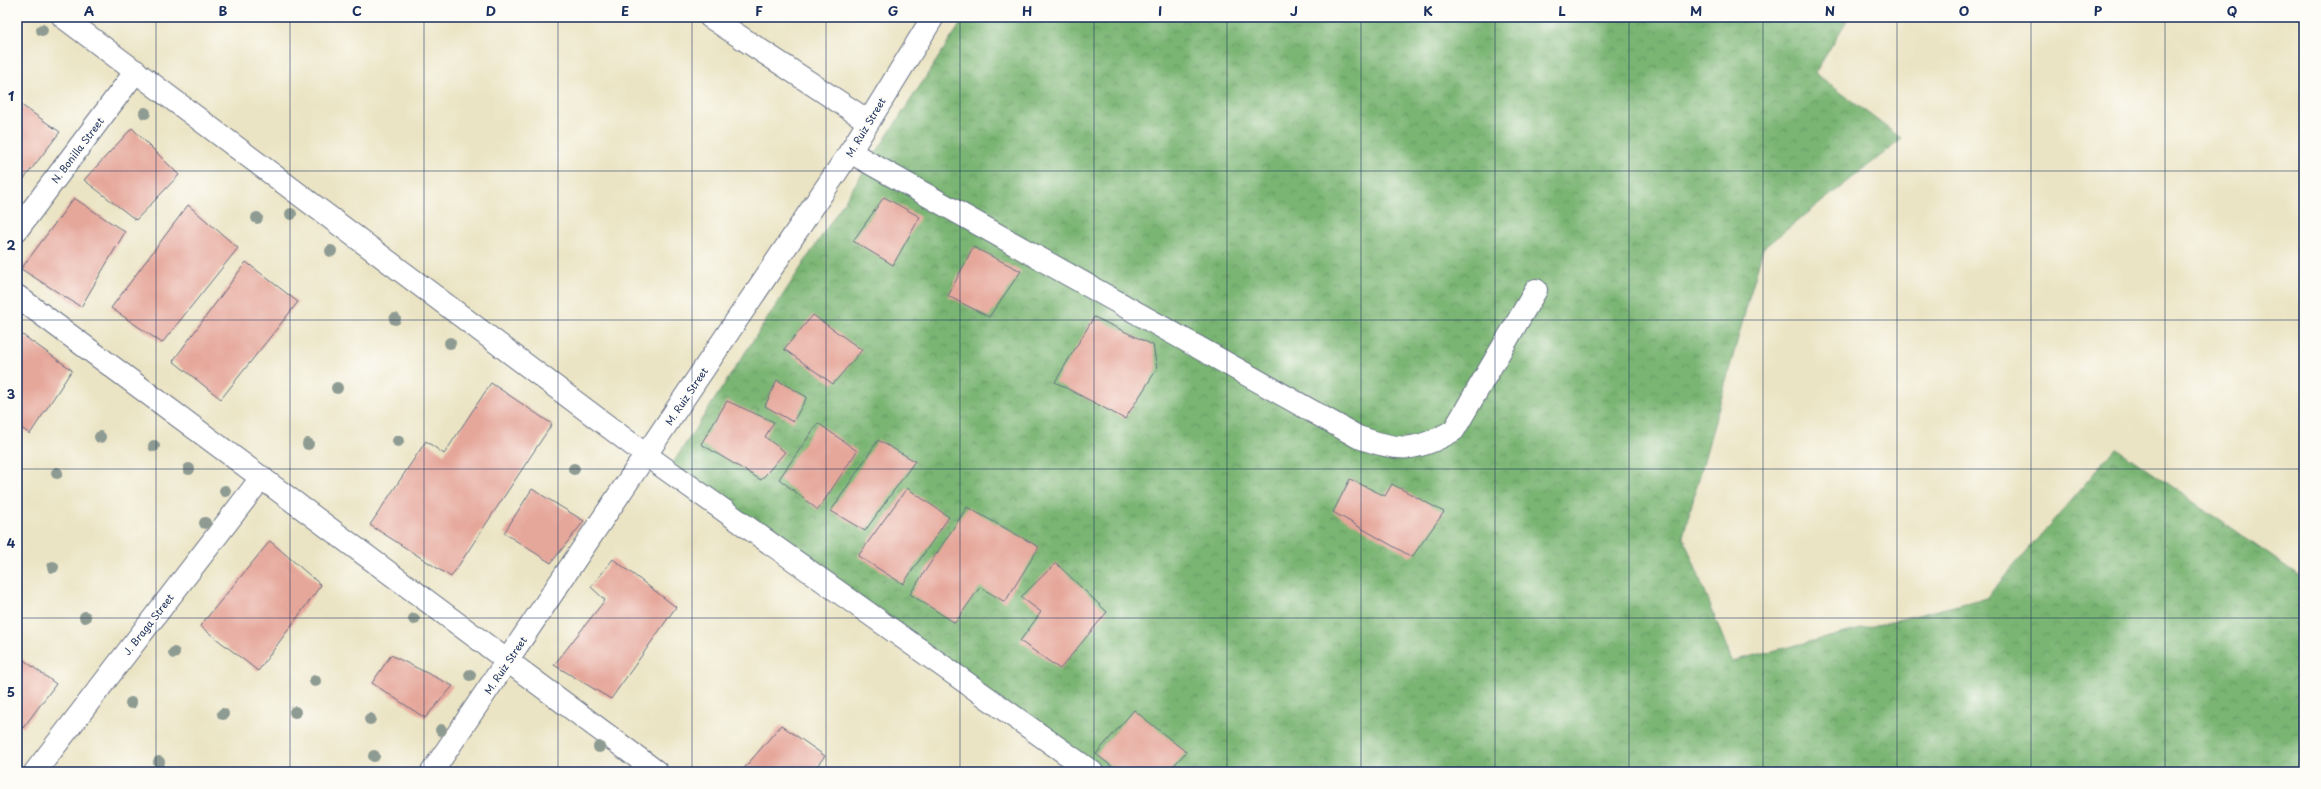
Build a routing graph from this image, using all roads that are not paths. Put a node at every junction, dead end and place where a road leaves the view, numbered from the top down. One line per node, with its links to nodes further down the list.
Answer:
1 (63, 17): 4 (street)
2 (710, 17): 5 (street)
3 (933, 17): 5 (street, M. Ruiz Street)
4 (136, 71): 7 (street, N. Bonilla Street); 10 (street)
5 (868, 121): 6 (street, M. Ruiz Street)
6 (850, 152): 8 (street); 10 (street, M. Ruiz Street)
7 (17, 230)
8 (1536, 290)
9 (17, 296): 11 (street)
10 (646, 455): 12 (street, M. Ruiz Street); 16 (street)
11 (262, 477): 12 (street); 13 (street, J. Braga Street)
12 (508, 661): 14 (street, M. Ruiz Street); 15 (street)
13 (35, 772)
14 (432, 772)
15 (657, 772)
16 (1092, 772)

